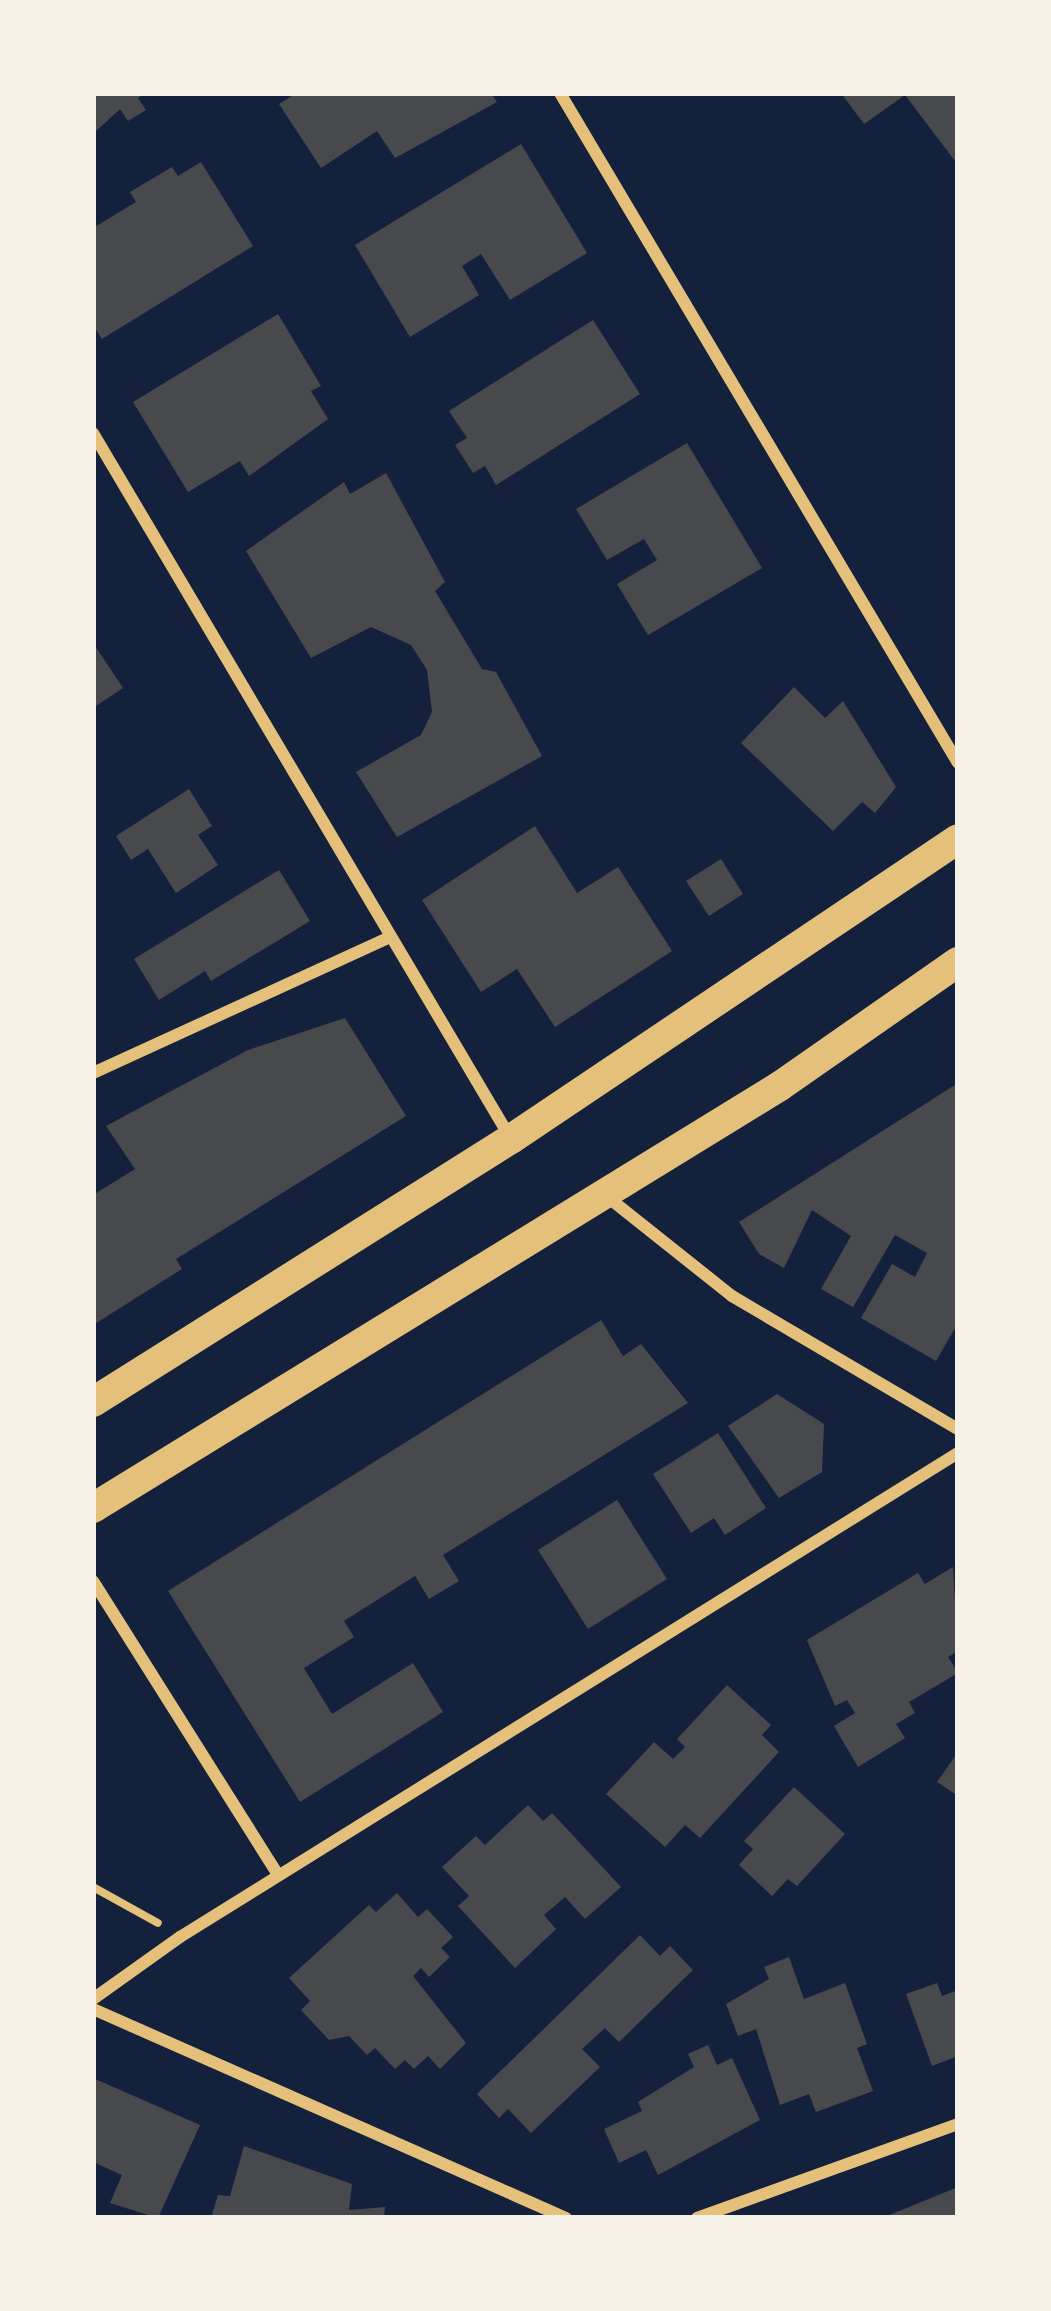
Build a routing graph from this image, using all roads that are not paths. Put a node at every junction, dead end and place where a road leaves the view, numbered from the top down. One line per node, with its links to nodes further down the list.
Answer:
1 (560, 93): 3 (street)
2 (93, 434): 5 (street)
3 (958, 764)
4 (958, 839): 8 (main road)
5 (386, 938): 7 (street); 8 (street)
6 (958, 962): 9 (main road)
7 (93, 1073)
8 (511, 1139): 10 (main road)
9 (604, 1195): 11 (street); 13 (main road)
10 (93, 1402)
11 (958, 1429)
12 (958, 1453): 15 (street)
13 (93, 1508)
14 (93, 1581): 15 (street)
15 (278, 1875): 16 (street)
16 (93, 2000)
17 (93, 2009): 20 (street)
18 (958, 2124): 19 (street)
19 (726, 2212): 22 (street)
20 (544, 2213): 21 (street)
21 (566, 2218)
22 (697, 2218)

